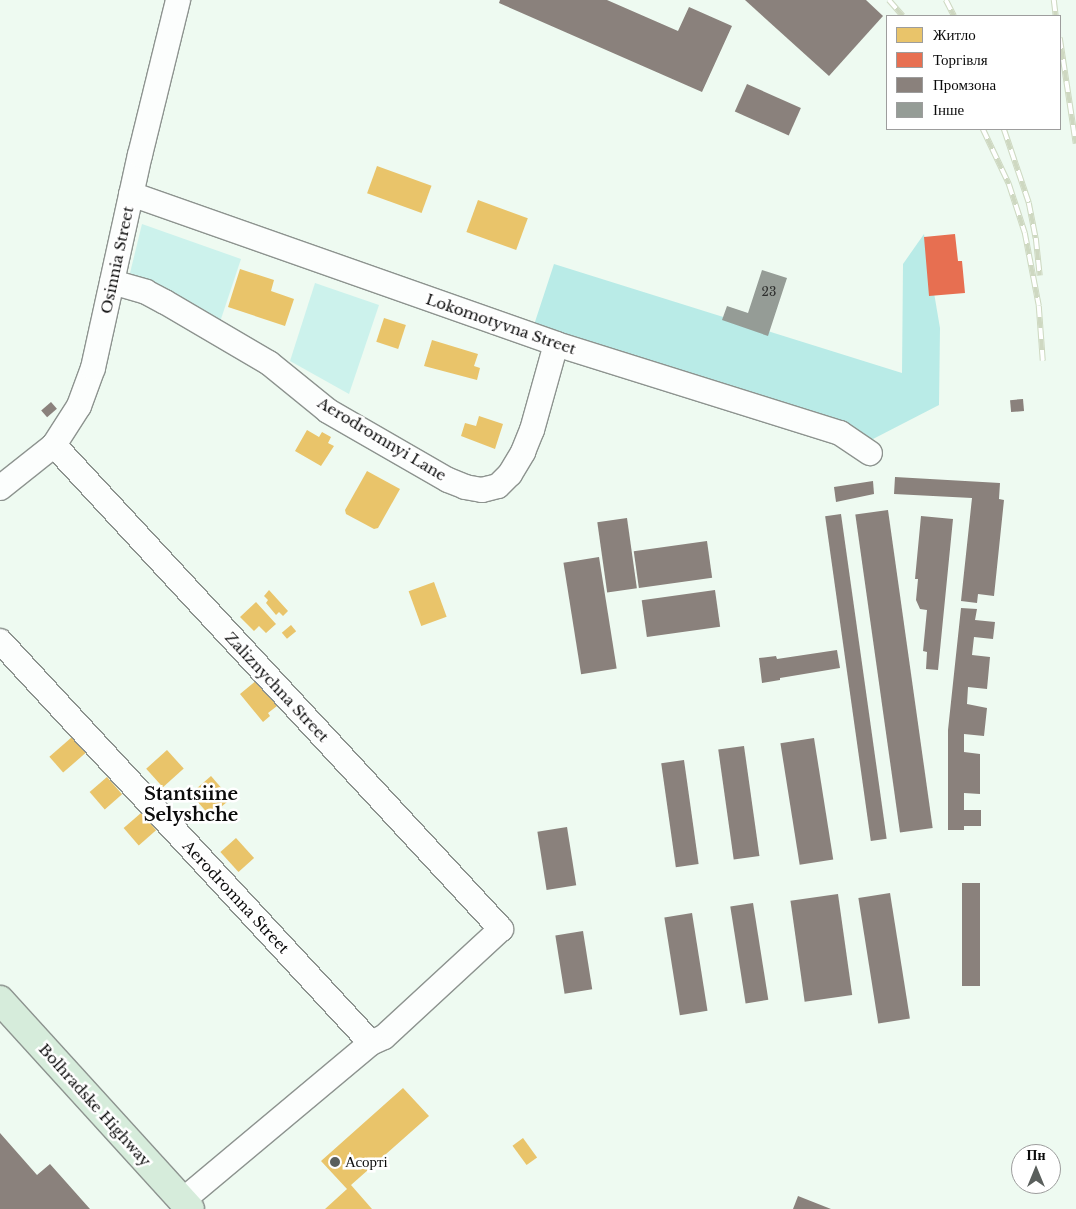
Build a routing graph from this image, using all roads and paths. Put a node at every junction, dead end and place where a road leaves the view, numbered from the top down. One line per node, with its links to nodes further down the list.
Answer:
1 (178, 0): 2 (street, Osinnia Street)
2 (132, 194): 3 (street, Osinnia Street); 4 (street, Lokomotyvna Street)
3 (112, 282): 4 (street, Aerodromnyi Lane); 5 (street, Osinnia Street)
4 (556, 344): 6 (street, Lokomotyvna Street)
5 (54, 445): 7 (street, Osinnia Street); 10 (street, Zaliznychna Street)
6 (870, 453)
7 (0, 488)
8 (0, 641): 10 (street, Aerodromna Street)
9 (0, 1000): 11 (main road, Bolhradske Highway)
10 (370, 1043): 11 (street)
11 (186, 1205)

